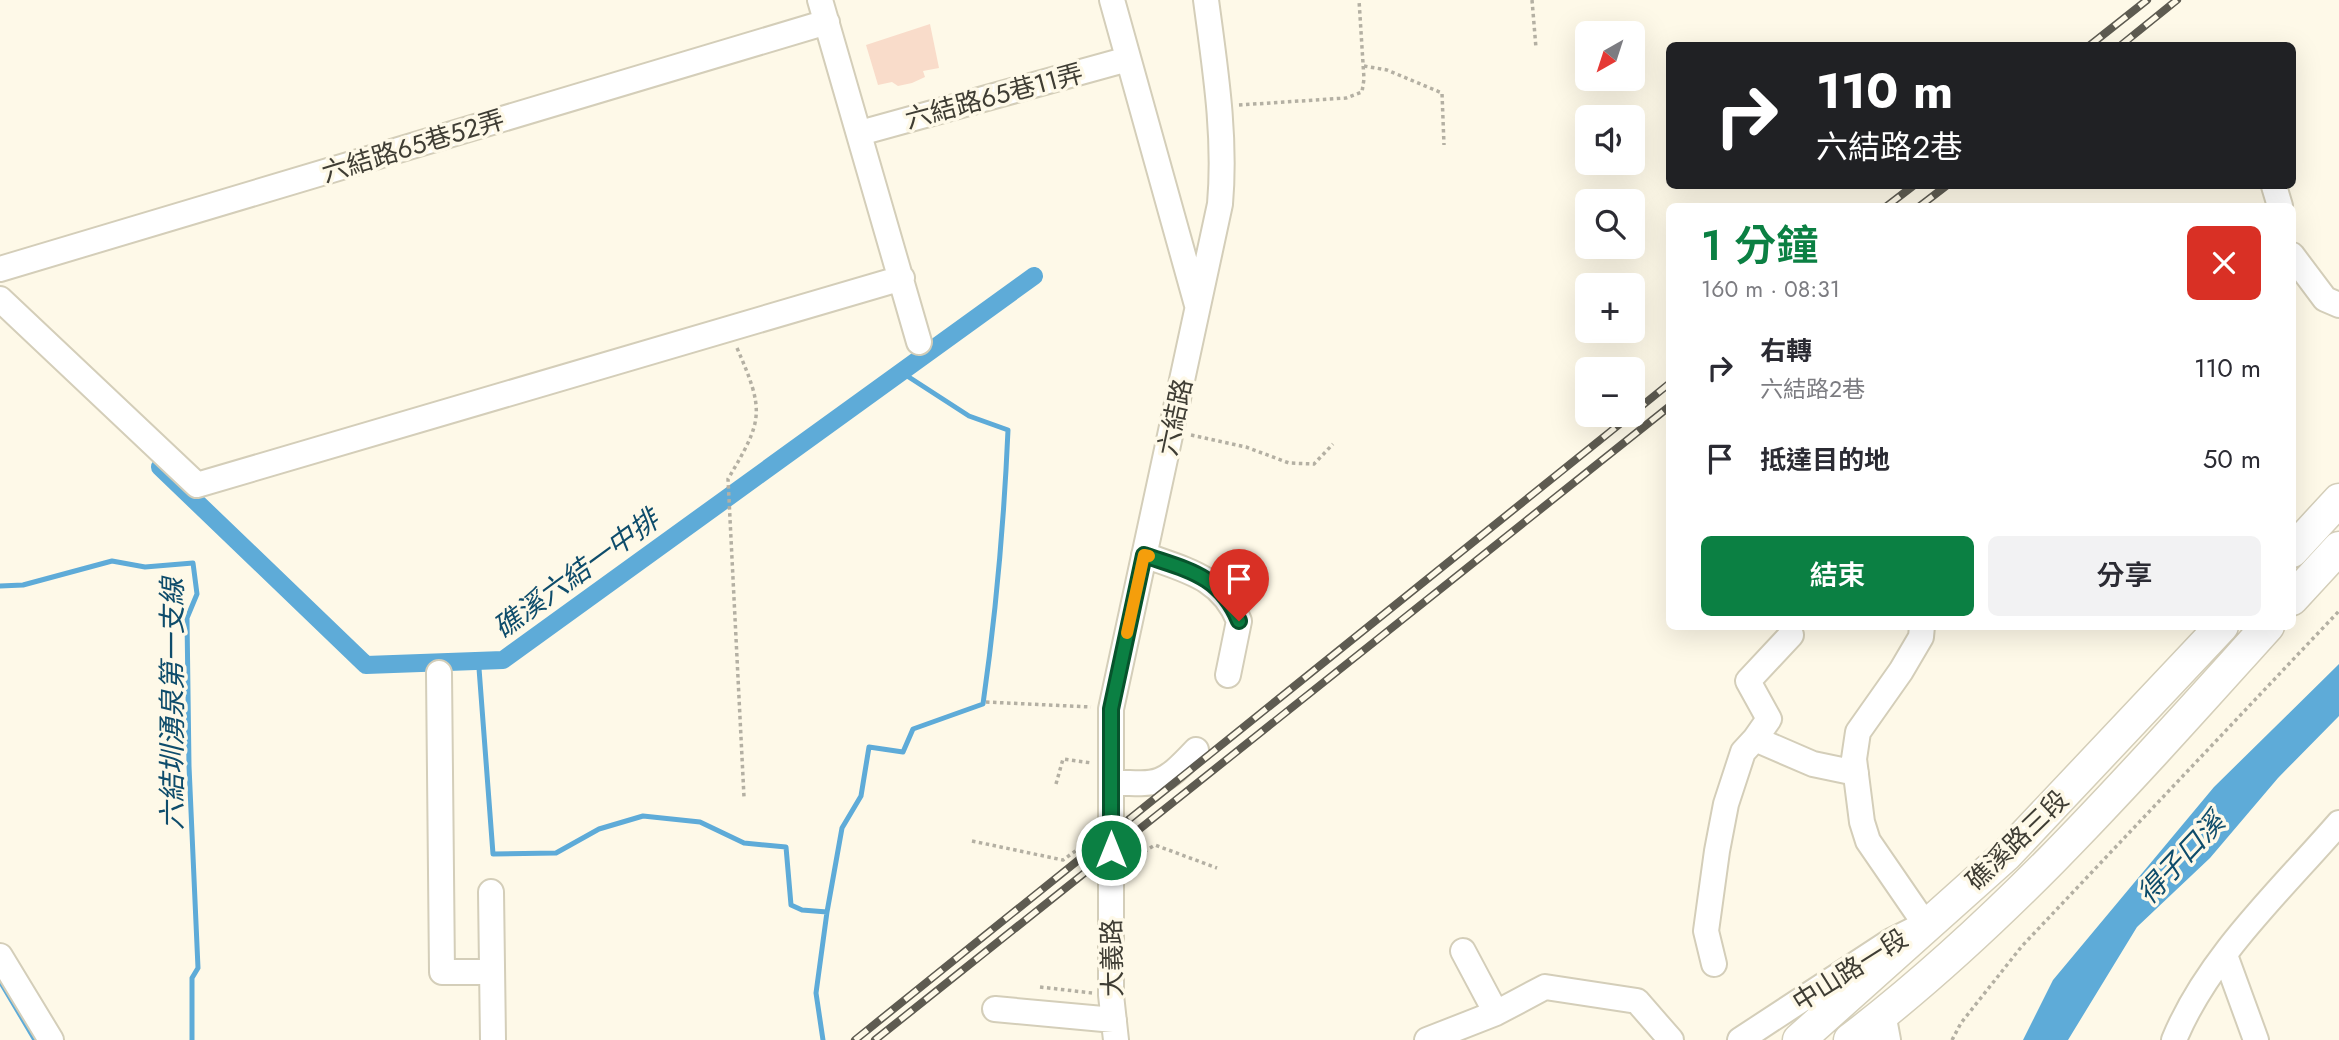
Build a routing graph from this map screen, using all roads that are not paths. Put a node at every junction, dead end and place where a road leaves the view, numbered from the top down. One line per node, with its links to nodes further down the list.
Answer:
1 (1112, 0): 4 (street)
2 (1206, 0): 11 (street, 六結路)
3 (824, 11): 5 (street); 7 (street, 六結路65巷52弄)
4 (1128, 60): 5 (street, 六結路65巷11弄); 11 (street)
5 (860, 133): 8 (street)
6 (2296, 260): 10 (street)
7 (0, 269)
8 (902, 278): 9 (street); 12 (street)
9 (0, 299)
10 (2339, 305)
11 (1199, 309): 16 (street, 六結路)
12 (919, 342)
13 (2339, 500): 14 (main road)
14 (2296, 547)
15 (2339, 548): 17 (main road)
16 (1144, 555): 23 (street); 27 (street, 六結路)
17 (2296, 595)
18 (1922, 630): 26 (street)
19 (2218, 630): 31 (main road, 礁溪路三段)
20 (2264, 630): 39 (main road, 礁溪路三段)
21 (1791, 635): 24 (street)
22 (439, 673): 36 (street)
23 (1228, 675)
24 (1755, 739): 26 (street); 35 (street)
25 (1196, 750): 27 (street)
26 (1856, 773): 31 (street)
27 (1111, 774): 29 (street, 六結路)
28 (2339, 823): 33 (street)
29 (1111, 830): 40 (street, 大義路)
30 (491, 892): 36 (street)
31 (1925, 924): 46 (street, 中山路一段); 47 (main road, 礁溪路三段)
32 (1463, 951): 38 (street)
33 (2225, 955): 48 (street); 49 (street)
34 (0, 956): 42 (street)
35 (1714, 964)
36 (491, 972): 43 (street)
37 (995, 1009): 40 (street)
38 (1496, 1013): 44 (street); 45 (street)
39 (1885, 1026): 41 (main road, 礁溪路三段)
40 (1115, 1030)
41 (1845, 1039)
42 (51, 1040)
43 (493, 1040)
44 (1427, 1040)
45 (1671, 1040)
46 (1741, 1040)
47 (1799, 1040)
48 (2174, 1040)
49 (2256, 1040)

